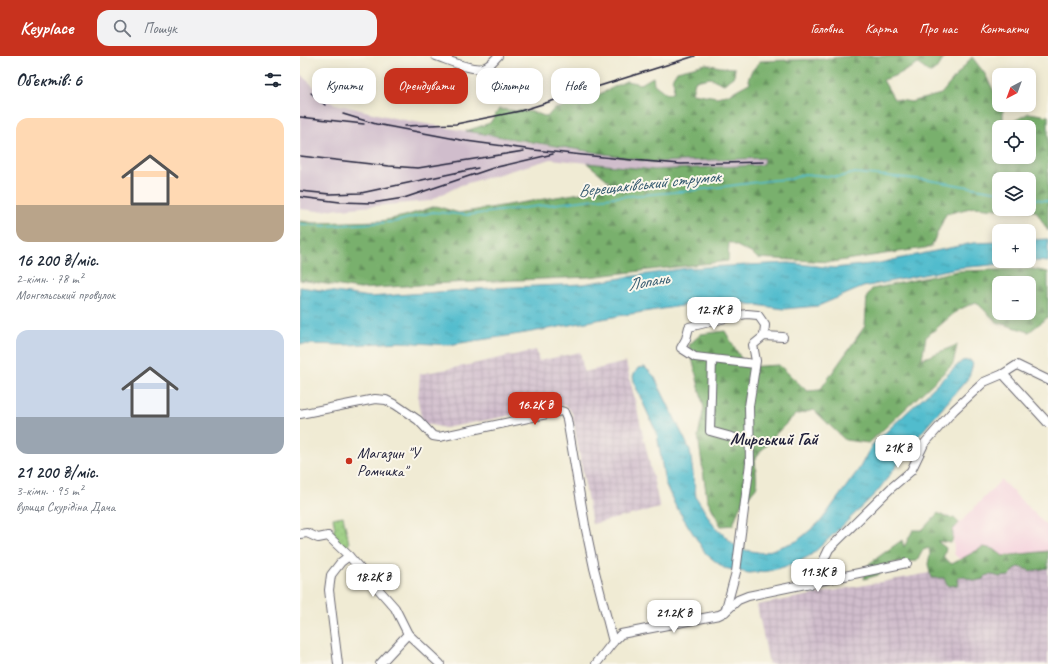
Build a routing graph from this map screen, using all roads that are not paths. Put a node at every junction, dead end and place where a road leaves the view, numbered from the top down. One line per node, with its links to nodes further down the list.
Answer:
1 (436, 56): 2 (street)
2 (498, 56)
3 (764, 336): 4 (street); 5 (street); 6 (street)
4 (783, 337)
5 (712, 359): 6 (street); 11 (street)
6 (756, 364): 11 (street)
7 (1003, 374): 8 (street); 10 (street); 15 (street)
8 (1048, 380)
9 (300, 414): 18 (street)
10 (1048, 423)
11 (750, 442): 16 (street)
12 (300, 534): 13 (street)
13 (349, 556): 17 (street); 19 (street)
14 (907, 563): 15 (street)
15 (812, 584): 16 (street)
16 (725, 612): 18 (street)
17 (408, 634): 20 (street); 21 (street)
18 (613, 642): 22 (street)
19 (338, 664)
20 (380, 664)
21 (440, 664)
22 (596, 664)

